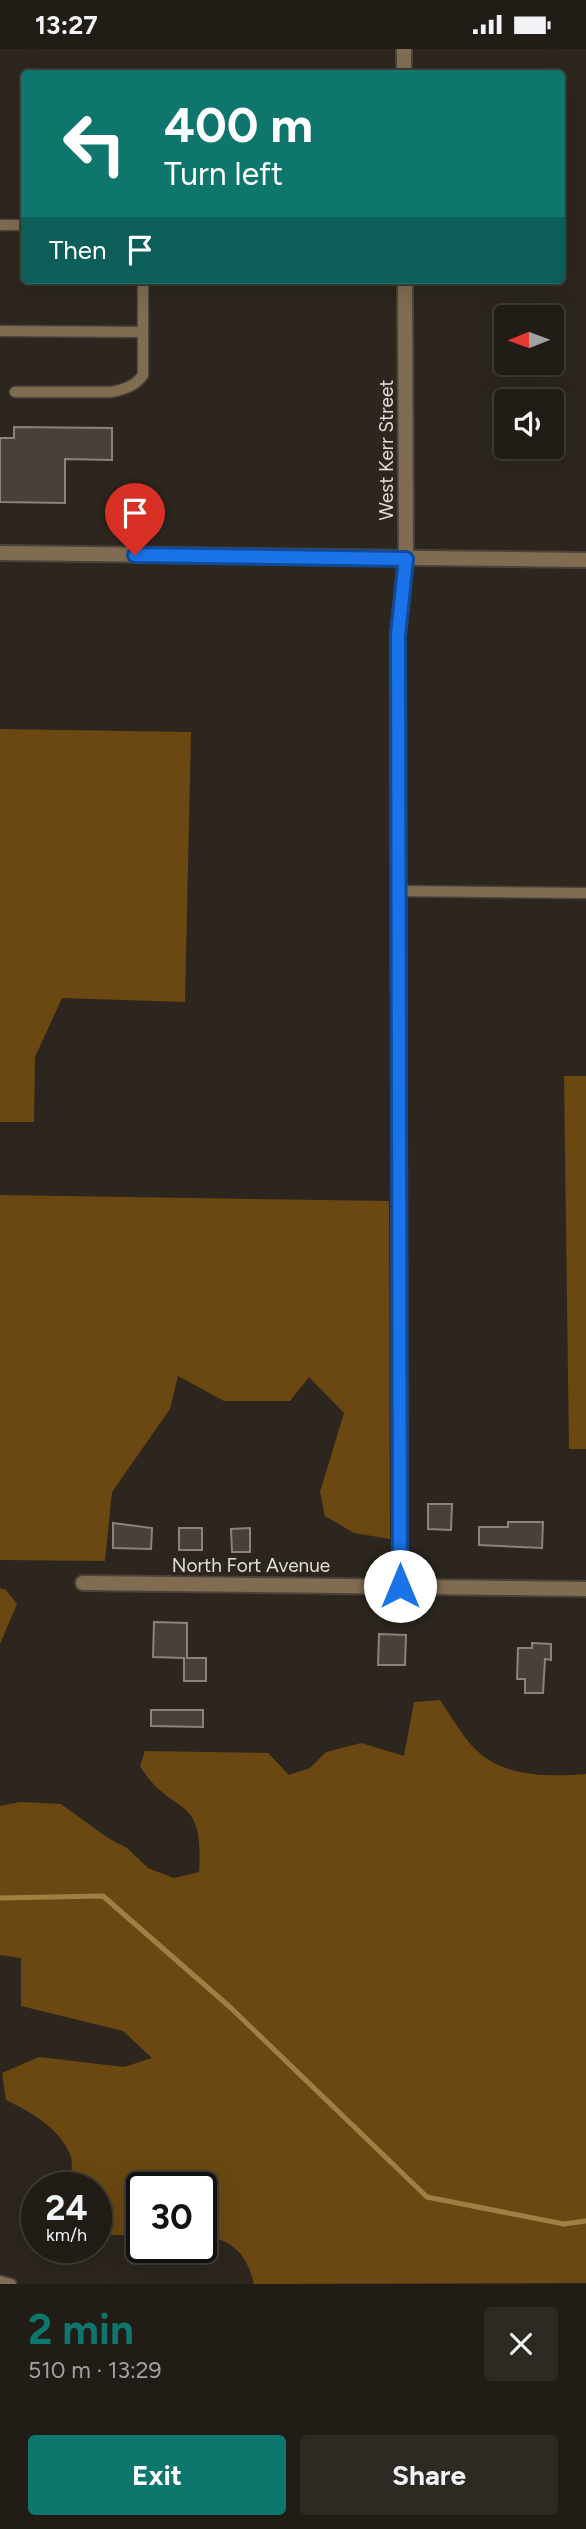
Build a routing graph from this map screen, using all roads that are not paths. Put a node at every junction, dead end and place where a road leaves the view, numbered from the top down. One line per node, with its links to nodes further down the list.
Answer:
1 (404, 49): 2 (street)
2 (404, 70)
3 (0, 225): 4 (lane)
4 (21, 225)
5 (143, 284): 8 (lane)
6 (405, 284): 11 (street, West Kerr Street)
7 (0, 331): 8 (lane)
8 (143, 332): 9 (lane)
9 (15, 392)
10 (0, 553): 11 (street)
11 (406, 559): 12 (street); 13 (street, West Kerr Street)
12 (586, 559)
13 (398, 891): 14 (lane); 16 (street, West Kerr Street)
14 (586, 893)
15 (83, 1583): 16 (street, North Fort Avenue)
16 (400, 1586): 17 (street, North Fort Avenue)
17 (586, 1589)

